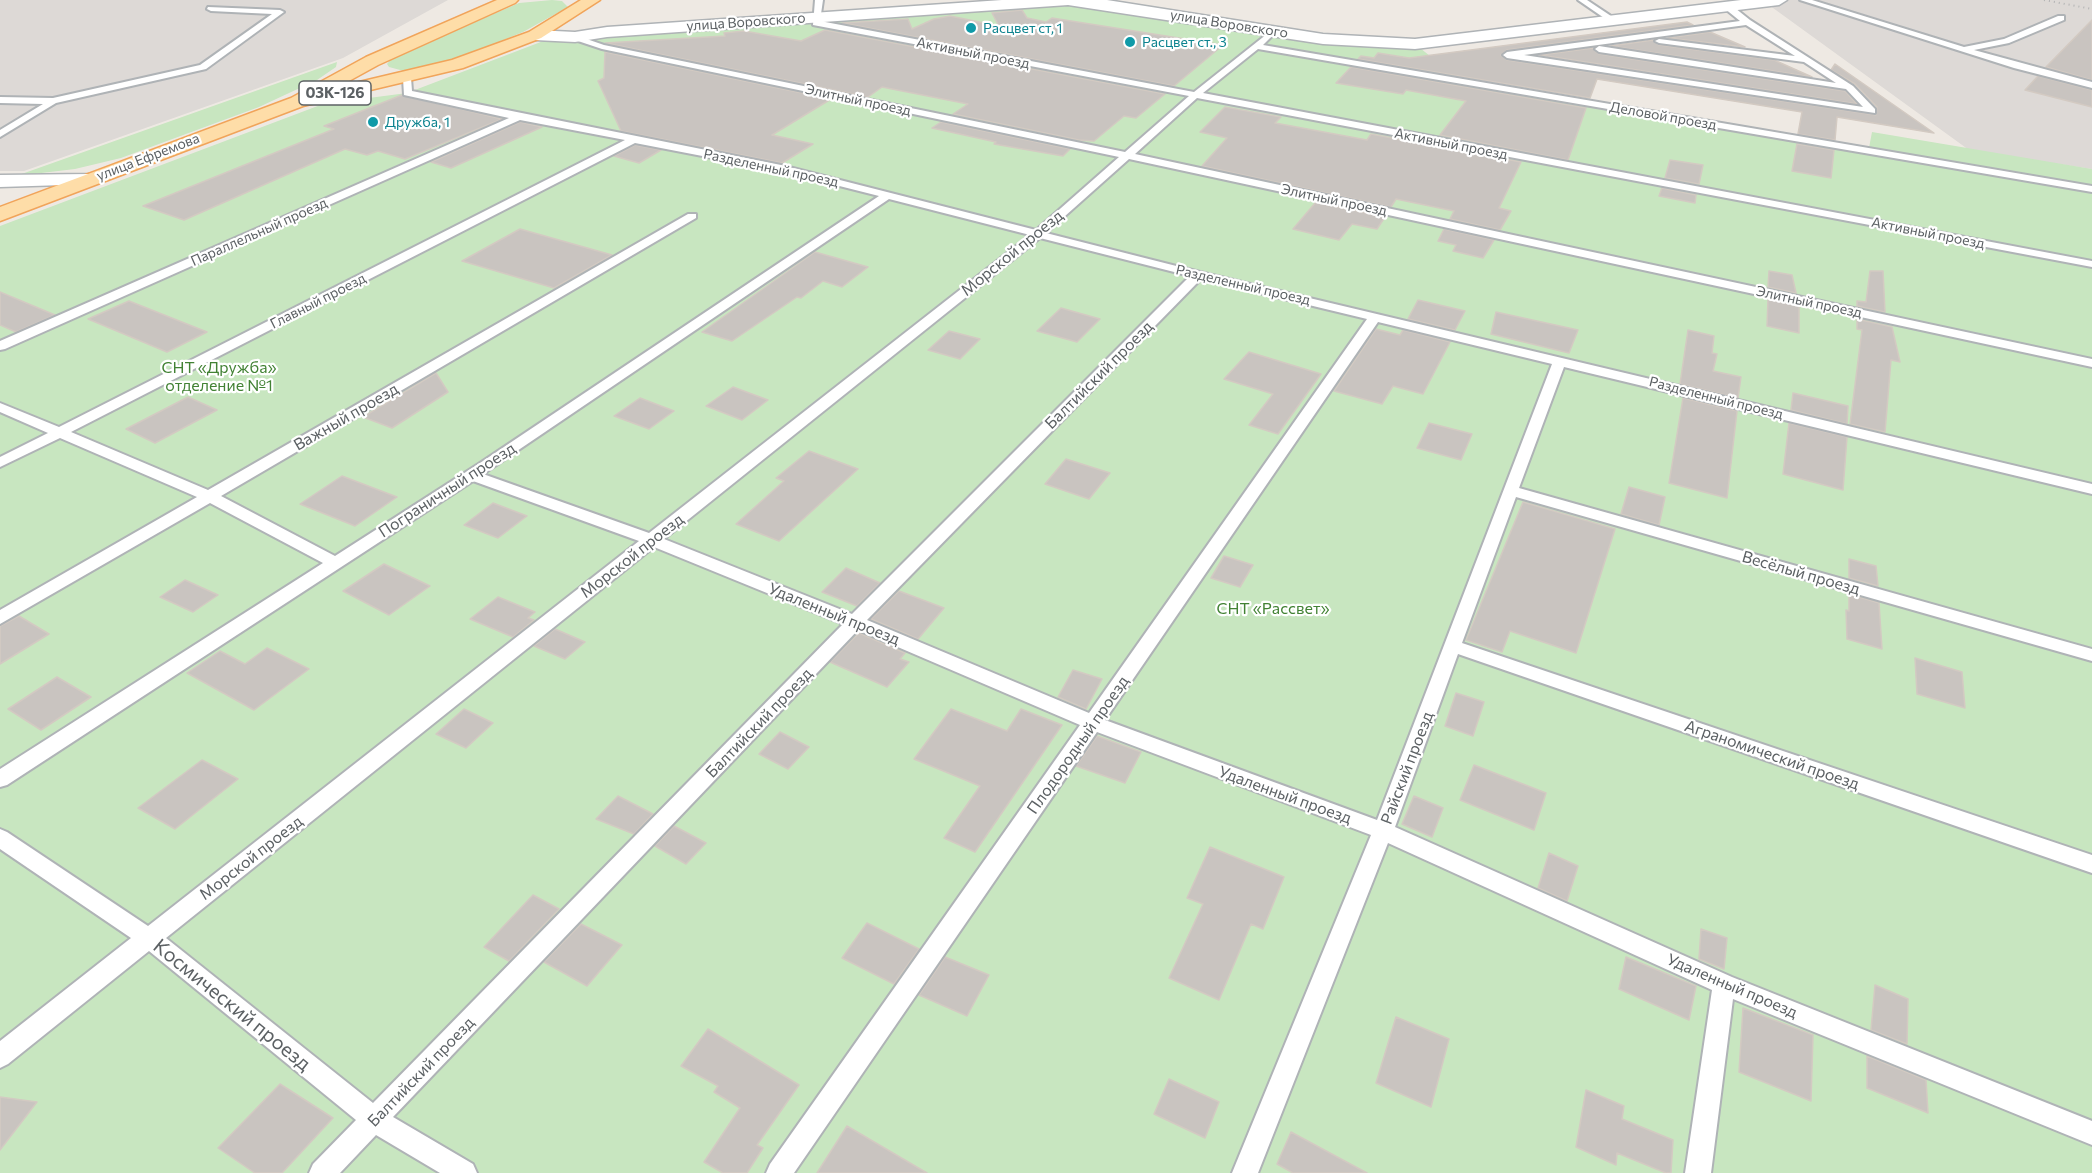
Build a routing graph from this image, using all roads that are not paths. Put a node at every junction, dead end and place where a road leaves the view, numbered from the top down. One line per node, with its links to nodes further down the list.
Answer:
1 (819, 0): 9 (lane)
2 (1582, 0): 11 (lane)
3 (1779, 0): 7 (street, улица Воровского)
4 (1804, 0): 19 (lane)
5 (512, 1): 20 (main road, улица Ефремова / 03К-126)
6 (582, 2): 14 (main road, улица Ефремова / 03К-126)
7 (1727, 6): 11 (street, улица Воровского); 12 (lane)
8 (211, 9): 27 (lane)
9 (816, 17): 13 (street, улица Воровского); 15 (street, улица Воровского); 25 (lane, Активный проезд)
10 (2061, 18): 19 (lane)
11 (1612, 20): 13 (street, улица Воровского)
12 (1747, 22): 16 (lane); 21 (lane)
13 (1272, 32): 17 (lane)
14 (535, 35): 15 (street, улица Воровского); 22 (main road, улица Ефремова / 03К-126)
15 (576, 38): 32 (lane, Элитный проезд)
16 (1640, 38): 18 (lane); 21 (lane)
17 (1256, 46): 25 (lane, Морской проезд); 35 (lane, Деловой проезд)
18 (1580, 46): 24 (lane); 24 (lane)
19 (1962, 50): 23 (lane)
20 (372, 61): 22 (main road, 03К-126); 28 (main road, улица Ефремова / 03К-126)
21 (1810, 61): 24 (lane)
22 (414, 76): 28 (main road, улица Ефремова / 03К-126); 29 (lane, Разделенный проезд)
23 (2092, 85)
24 (1850, 88)
25 (1194, 96): 32 (lane, Морской проезд); 40 (lane, Активный проезд)
26 (0, 100): 27 (lane)
27 (53, 101): 30 (lane)
28 (297, 102): 33 (main road, улица Ефремова / 03К-126)
29 (519, 117): 31 (lane, Разделенный проезд); 43 (lane, Параллельный проезд)
30 (0, 134)
31 (635, 139): 36 (lane, Разделенный проезд); 47 (lane, Главный проезд)
32 (1126, 155): 39 (lane, Морской проезд); 45 (lane, Элитный проезд)
33 (90, 180): 34 (street); 37 (main road, улица Ефремова / 03К-126)
34 (0, 181)
35 (2092, 189)
36 (889, 194): 39 (lane, Разделенный проезд); 49 (lane, Пограничный проезд)
37 (0, 214)
38 (692, 216): 52 (lane, Важный проезд)
39 (1038, 234): 41 (lane, Разделенный проезд); 53 (lane, Морской проезд)
40 (2092, 264)
41 (1198, 275): 42 (lane, Разделенный проезд); 56 (lane, Балтийский проезд)
42 (1376, 316): 44 (lane, Разделенный проезд); 59 (lane, Плодородный проезд)
43 (0, 346)
44 (1560, 360): 50 (lane, Разделенный проезд); 51 (lane, Райский проезд)
45 (2092, 363)
46 (0, 407): 47 (lane)
47 (61, 433): 48 (lane, Главный проезд); 52 (lane)
48 (0, 463)
49 (471, 475): 53 (lane, Удаленный проезд); 54 (lane, Пограничный проезд)
50 (2092, 489)
51 (1511, 491): 57 (lane, Райский проезд); 58 (lane, Весёлый проезд)
52 (208, 496): 54 (lane); 55 (lane, Важный проезд)
53 (652, 540): 56 (lane, Удаленный проезд); 64 (lane, Морской проезд)
54 (334, 562): 60 (lane, Пограничный проезд)
55 (0, 618)
56 (855, 622): 59 (lane, Удаленный проезд); 67 (lane, Балтийский проезд)
57 (1453, 646): 61 (lane, Райский проезд); 63 (lane, Аграномический проезд)
58 (2092, 655)
59 (1093, 723): 61 (lane, Удаленный проезд); 71 (lane, Плодородный проезд)
60 (0, 779)
61 (1383, 831): 65 (lane, Удаленный проезд); 72 (lane, Райский проезд)
62 (0, 838): 64 (lane, Космический проезд)
63 (2092, 864)
64 (150, 939): 66 (lane, Морской проезд); 67 (lane, Космический проезд)
65 (1724, 984): 68 (lane, Удаленный проезд); 73 (lane)
66 (0, 1056)
67 (375, 1120): 69 (lane, Балтийский проезд); 70 (lane, Космический проезд)
68 (2092, 1133)
69 (322, 1173)
70 (464, 1173)
71 (779, 1173)
72 (1245, 1173)
73 (1698, 1173)

